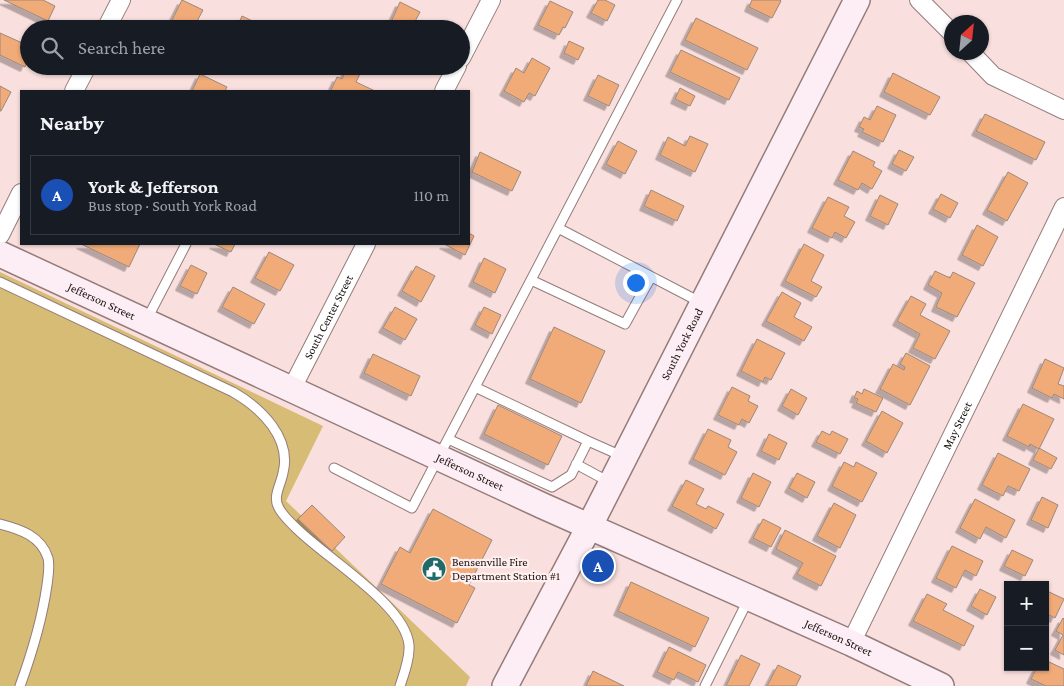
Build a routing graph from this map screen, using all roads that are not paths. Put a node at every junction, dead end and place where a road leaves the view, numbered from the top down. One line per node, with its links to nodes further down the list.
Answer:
1 (121, 0): 6 (street)
2 (491, 0): 8 (street)
3 (677, 0): 17 (lane)
4 (857, 0): 25 (street, South York Road)
5 (918, 0): 7 (street)
6 (111, 20)
7 (944, 26)
8 (470, 41)
9 (978, 60): 14 (street)
10 (82, 75): 12 (street)
11 (452, 75): 13 (street)
12 (75, 90)
13 (445, 90)
14 (1064, 110)
15 (20, 196): 18 (street)
16 (1064, 207): 39 (street, May Street)
17 (558, 228): 22 (lane); 23 (lane)
18 (0, 235)
19 (185, 245): 26 (lane)
20 (365, 245): 28 (street, South Center Street)
21 (0, 254): 26 (street, Jefferson Street)
22 (652, 277): 23 (lane); 25 (lane)
23 (531, 280): 27 (lane)
24 (0, 282): 41 (lane)
25 (703, 304): 31 (street, South York Road)
26 (146, 321): 28 (street, Jefferson Street)
27 (475, 387): 29 (lane); 30 (lane)
28 (291, 390): 30 (street, Jefferson Street)
29 (588, 441): 31 (lane); 32 (lane)
30 (443, 448): 33 (lane); 35 (street, Jefferson Street)
31 (624, 457): 34 (street, South York Road)
32 (576, 464): 34 (lane); 35 (lane)
33 (334, 468)
34 (611, 483): 37 (street, South York Road)
35 (548, 496): 37 (street, Jefferson Street)
36 (0, 524): 40 (lane)
37 (589, 527): 38 (street, Jefferson Street); 42 (street, South York Road)
38 (750, 598): 39 (street, Jefferson Street); 43 (lane)
39 (851, 643): 44 (street, Jefferson Street)
40 (20, 686)
41 (400, 686)
42 (505, 686)
43 (705, 686)
44 (941, 686)

